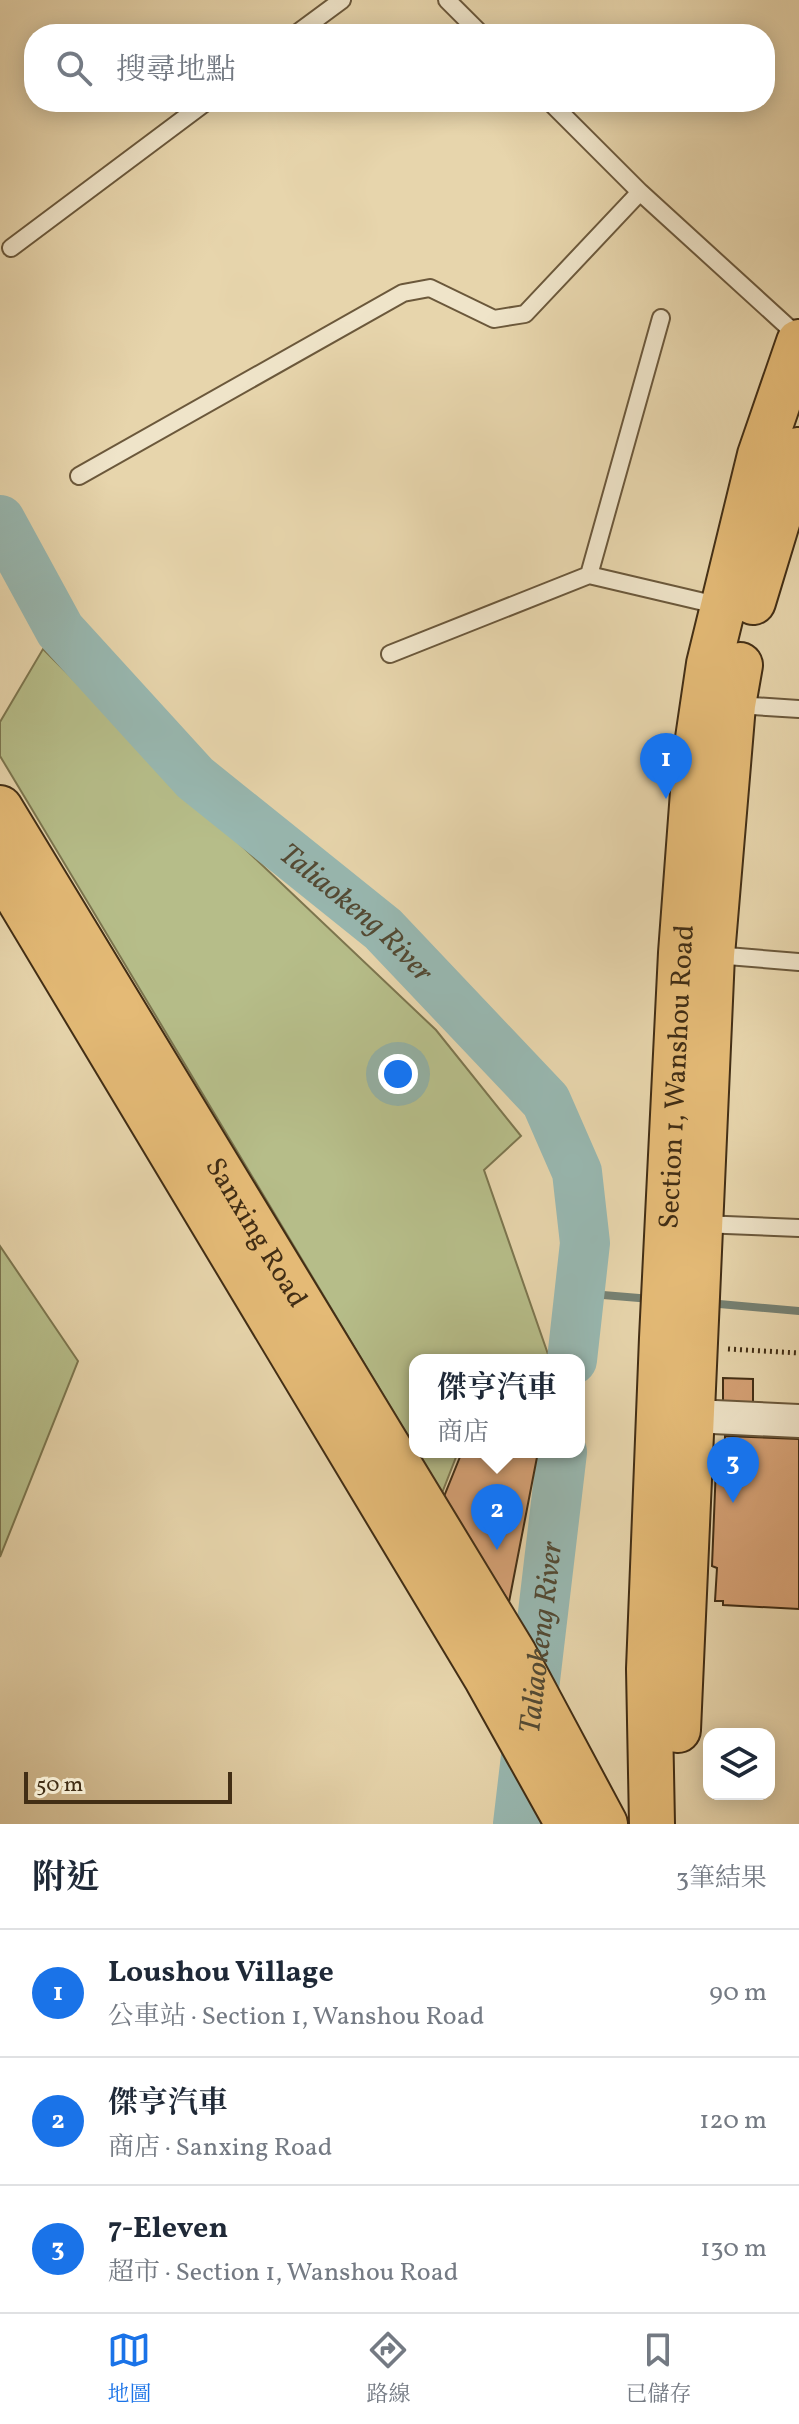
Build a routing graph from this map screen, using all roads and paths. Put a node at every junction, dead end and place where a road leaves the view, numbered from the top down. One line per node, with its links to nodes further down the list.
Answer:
1 (342, 0): 3 (lane)
2 (447, 0): 4 (lane)
3 (310, 24)
4 (471, 24)
5 (193, 112): 8 (lane)
6 (560, 112): 7 (lane)
7 (640, 192): 10 (lane); 12 (lane)
8 (11, 248)
9 (661, 318): 13 (lane)
10 (799, 340): 14 (main road, Section 1, Wanshou Road)
11 (799, 450): 14 (main road, Section 1, Wanshou Road)
12 (79, 476)
13 (589, 575): 14 (lane); 15 (lane)
14 (736, 612): 16 (main road, Section 1, Wanshou Road)
15 (390, 654)
16 (718, 705): 17 (lane); 20 (main road, Section 1, Wanshou Road)
17 (799, 709)
18 (0, 808): 28 (main road, Sanxing Road)
19 (0, 868): 28 (main road, Sanxing Road)
20 (697, 954): 21 (lane); 23 (main road, Section 1, Wanshou Road)
21 (799, 962)
22 (799, 1228): 23 (lane)
23 (683, 1244): 24 (main road, Section 1, Wanshou Road)
24 (684, 1341): 25 (path); 26 (main road, Section 1, Wanshou Road)
25 (799, 1353)
26 (676, 1415): 27 (street); 29 (main road, Section 1, Wanshou Road); 32 (main road, Section 1, Wanshou Road)
27 (799, 1421)
28 (500, 1667): 30 (main road)
29 (649, 1777): 30 (main road); 31 (main road, Section 1, Wanshou Road)
30 (589, 1817)
31 (652, 1824)
32 (681, 1824)

